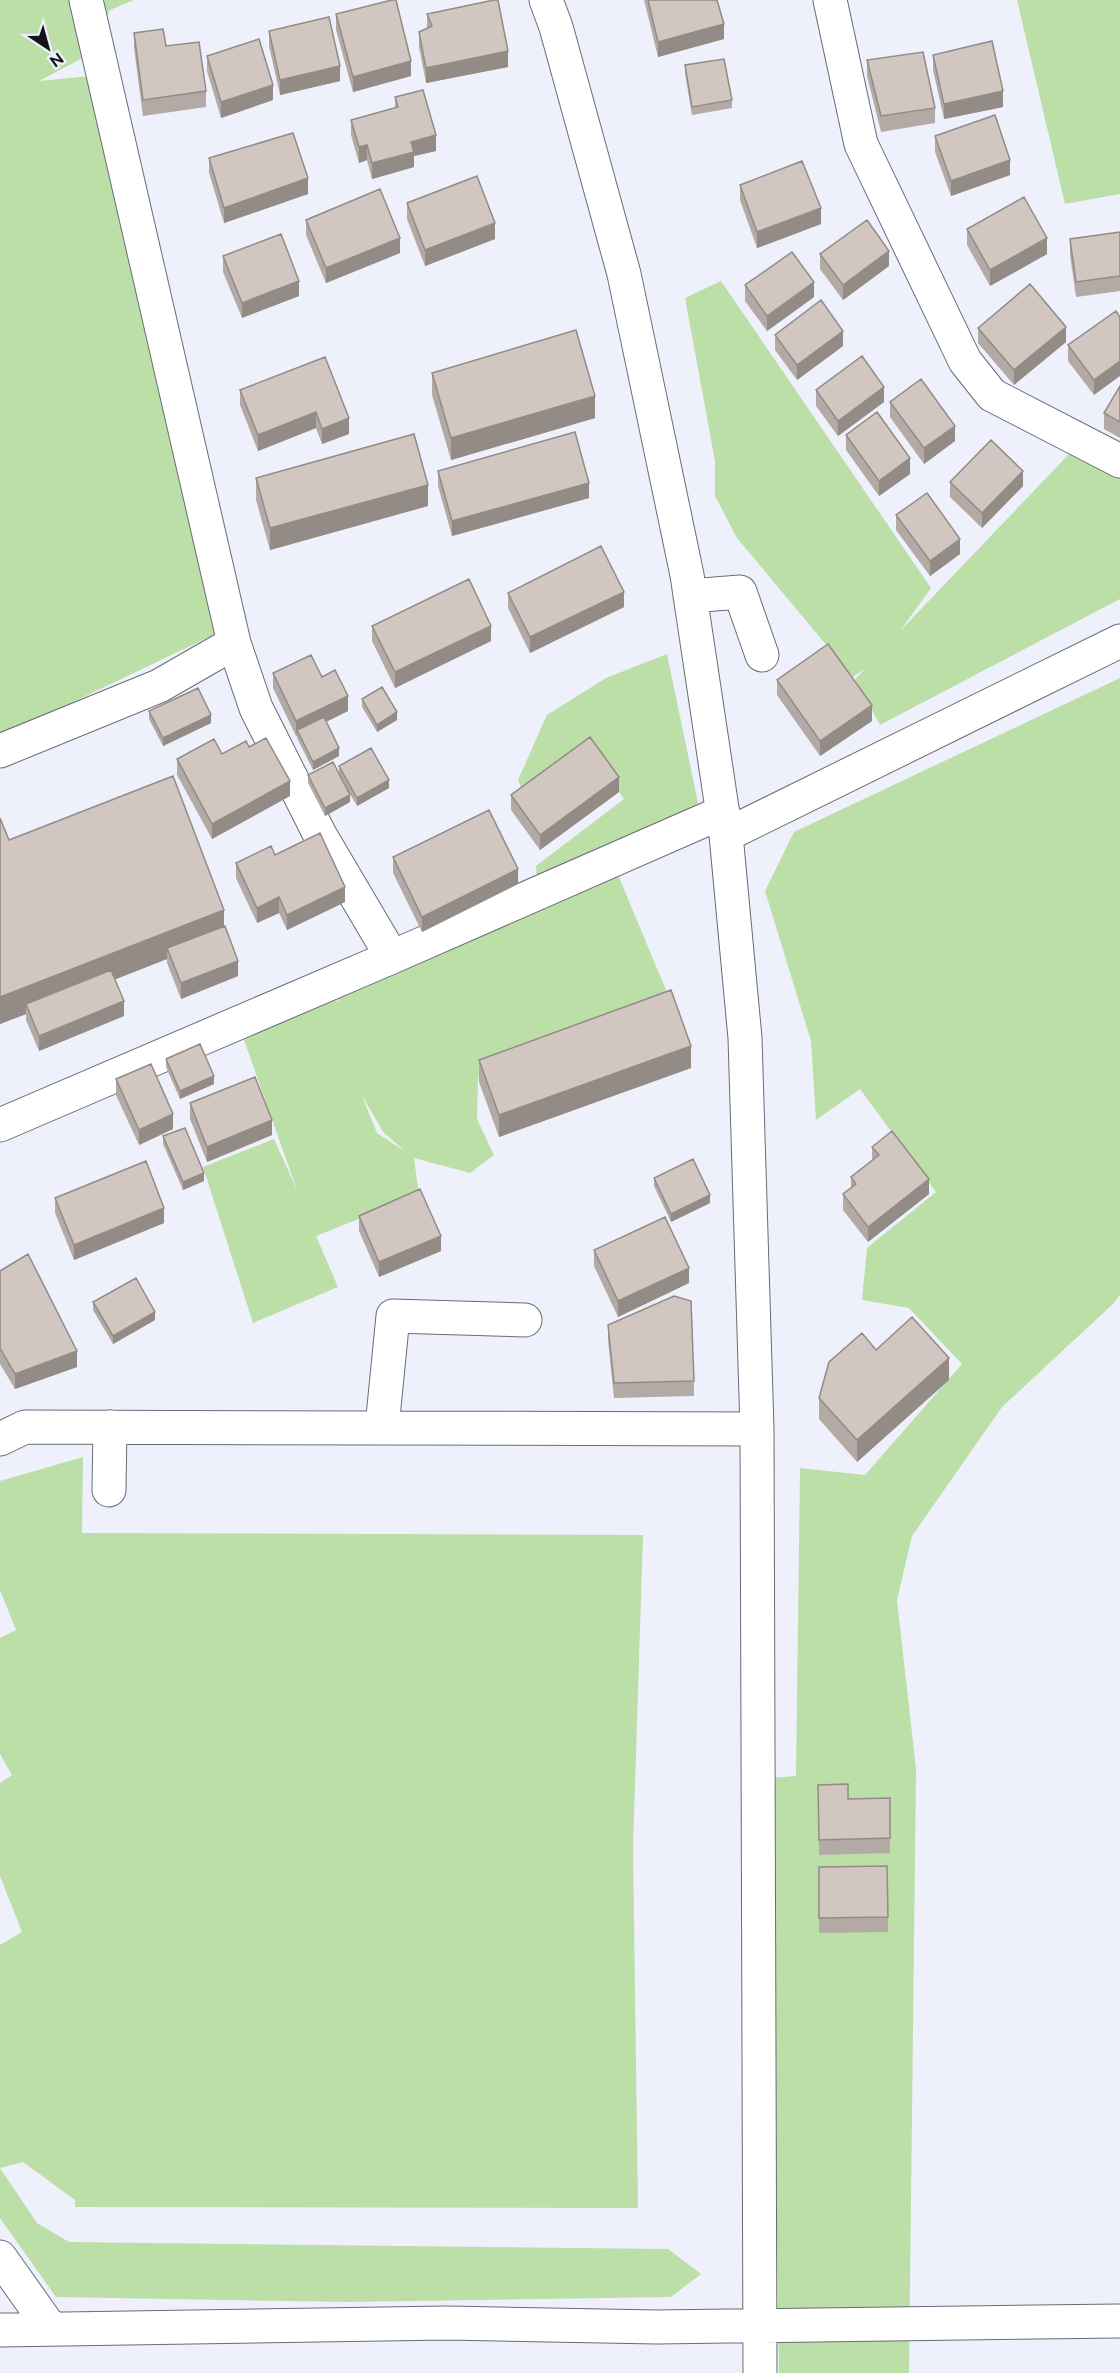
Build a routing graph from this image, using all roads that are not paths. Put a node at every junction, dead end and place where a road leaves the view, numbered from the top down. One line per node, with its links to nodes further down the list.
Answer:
1 (86, 0): 7 (street)
2 (830, 0): 4 (street)
3 (555, 1): 5 (street)
4 (1120, 461)
5 (690, 596): 8 (street); 10 (street)
6 (1120, 641): 10 (street)
7 (234, 643): 9 (street); 11 (street)
8 (762, 655)
9 (0, 751)
10 (724, 824): 11 (street); 16 (street)
11 (392, 957): 12 (street)
12 (0, 1125)
13 (525, 1320): 15 (street)
14 (110, 1426): 15 (street); 17 (street); 18 (street)
15 (382, 1427): 16 (street)
16 (757, 1429): 21 (street)
17 (0, 1439)
18 (109, 1490)
19 (0, 2257): 22 (street)
20 (1120, 2321): 21 (street)
21 (761, 2325): 22 (street); 24 (street)
22 (51, 2329): 23 (street)
23 (0, 2330)
24 (760, 2373)

